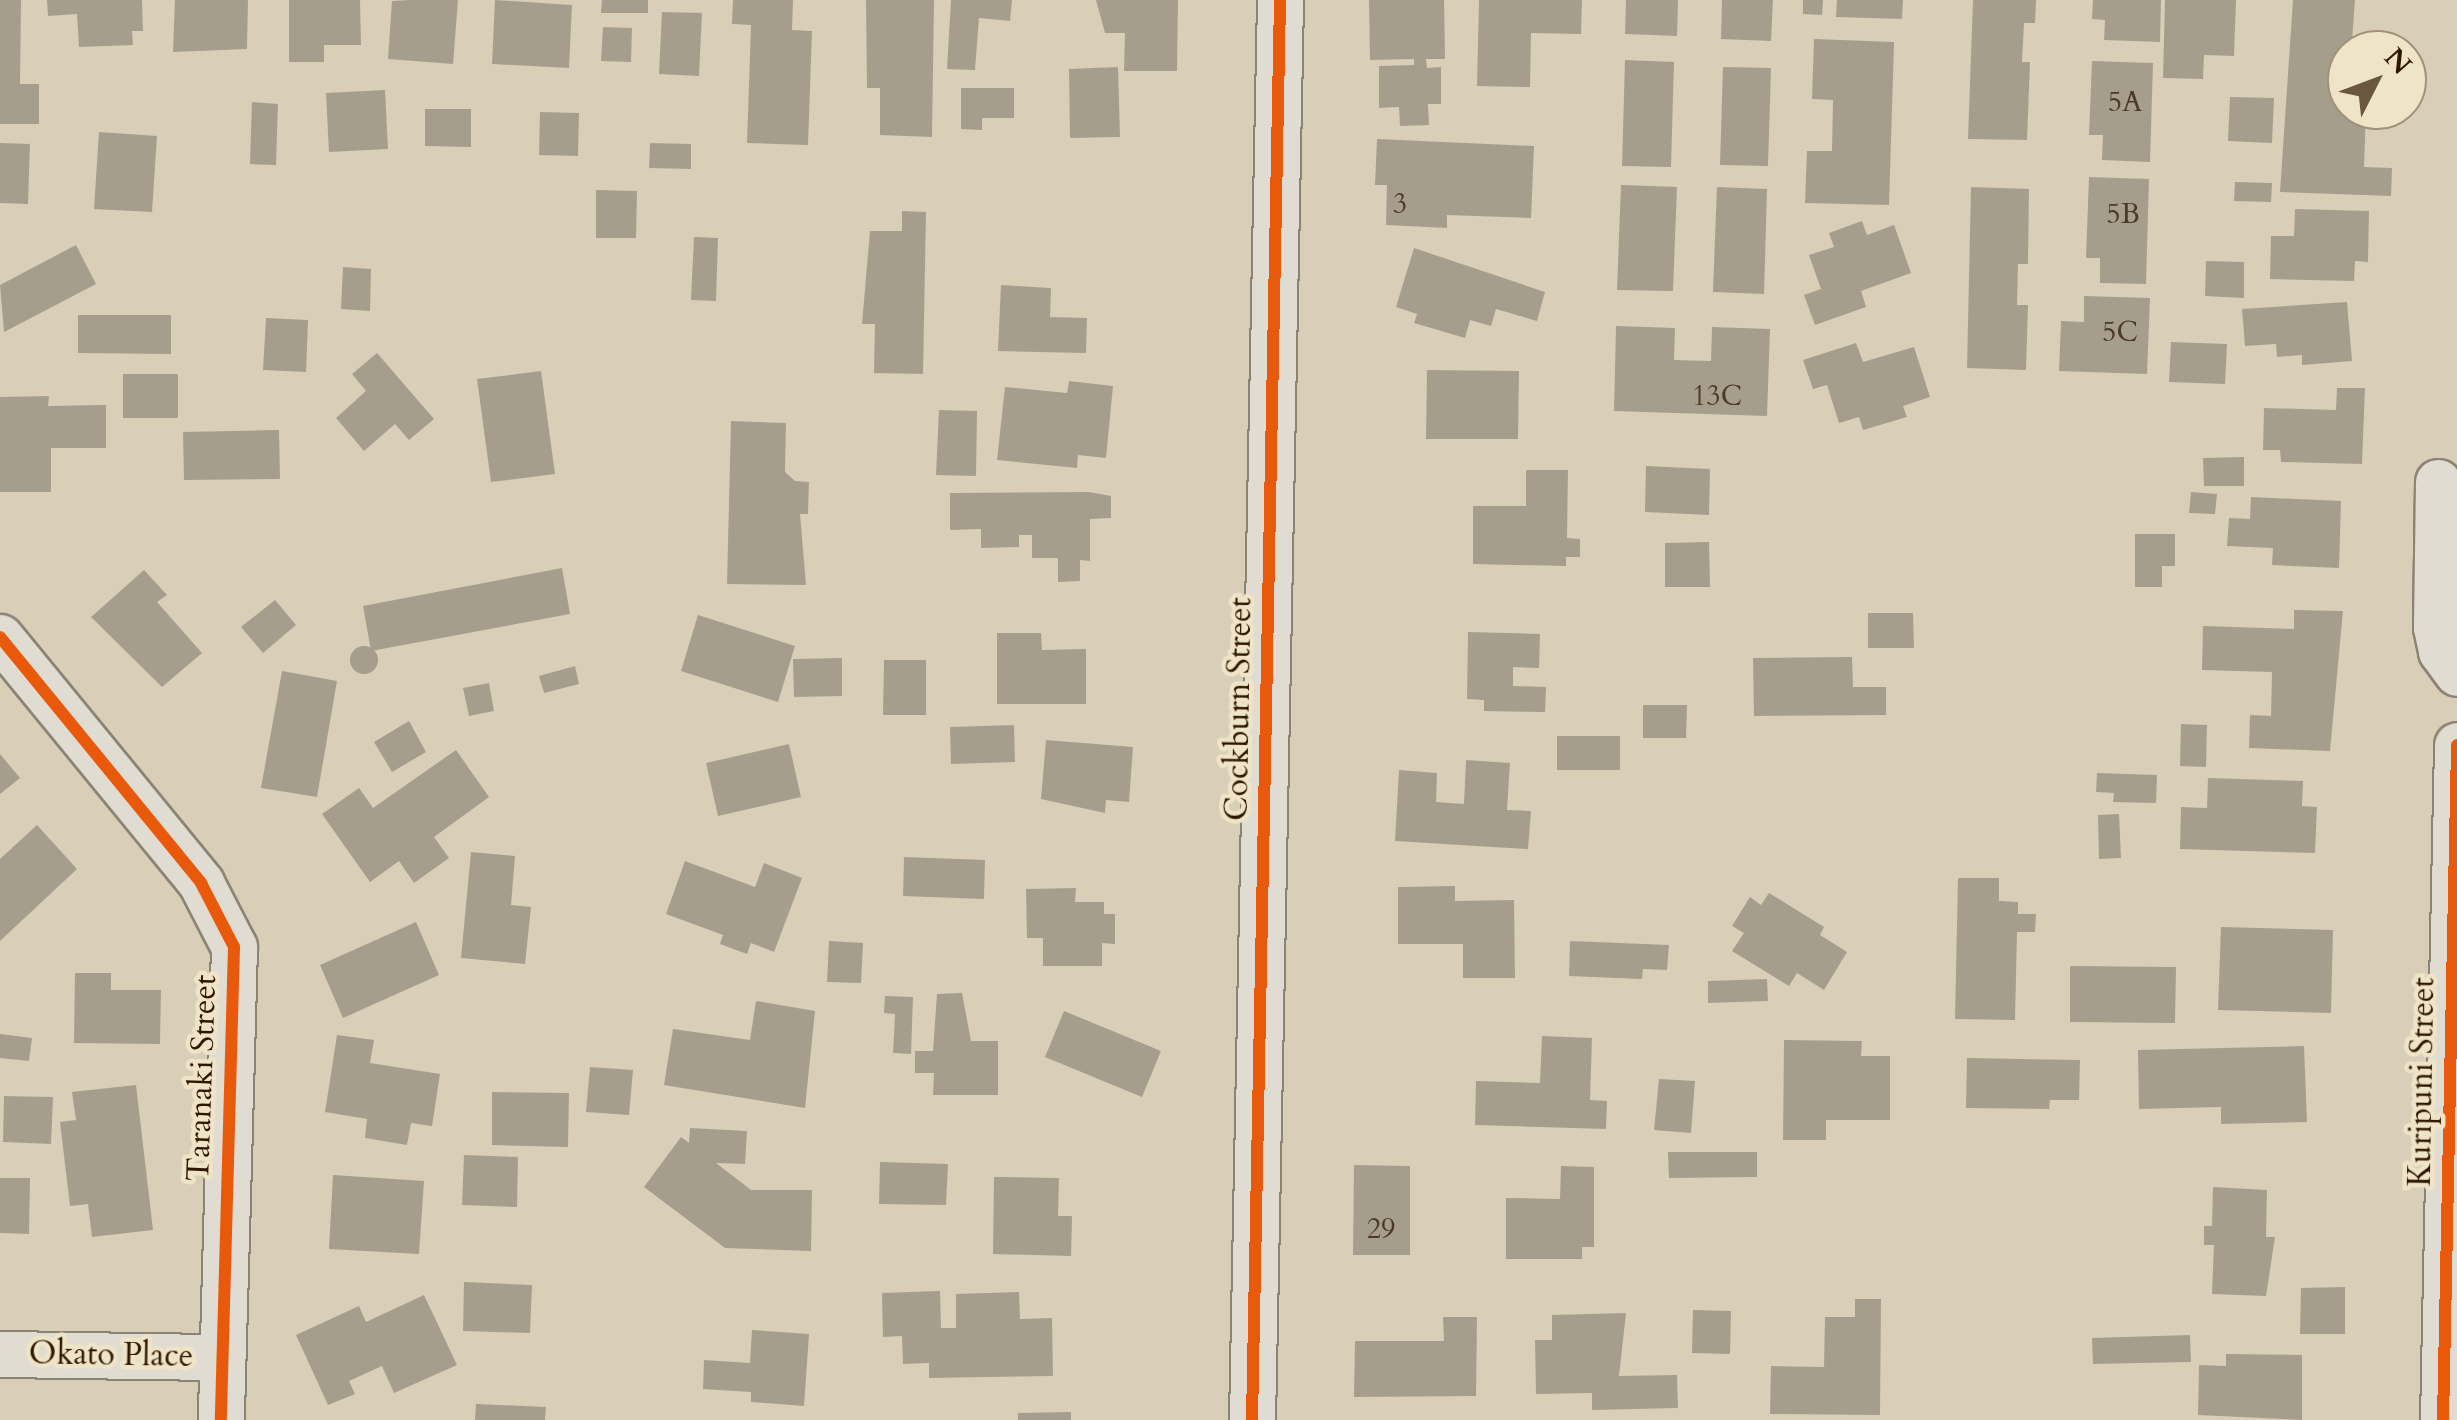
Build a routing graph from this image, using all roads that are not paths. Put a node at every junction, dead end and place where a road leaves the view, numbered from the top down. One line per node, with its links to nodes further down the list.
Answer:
1 (1280, 0): 9 (street, Cockburn Street)
2 (2438, 482): 4 (street)
3 (0, 637): 7 (street, Taranaki Street)
4 (2457, 672)
5 (2457, 745): 10 (street, Kuripuni Street)
6 (0, 1354): 7 (street, Okato Place)
7 (222, 1357): 8 (street, Taranaki Street)
8 (221, 1420)
9 (1252, 1420)
10 (2443, 1420)

